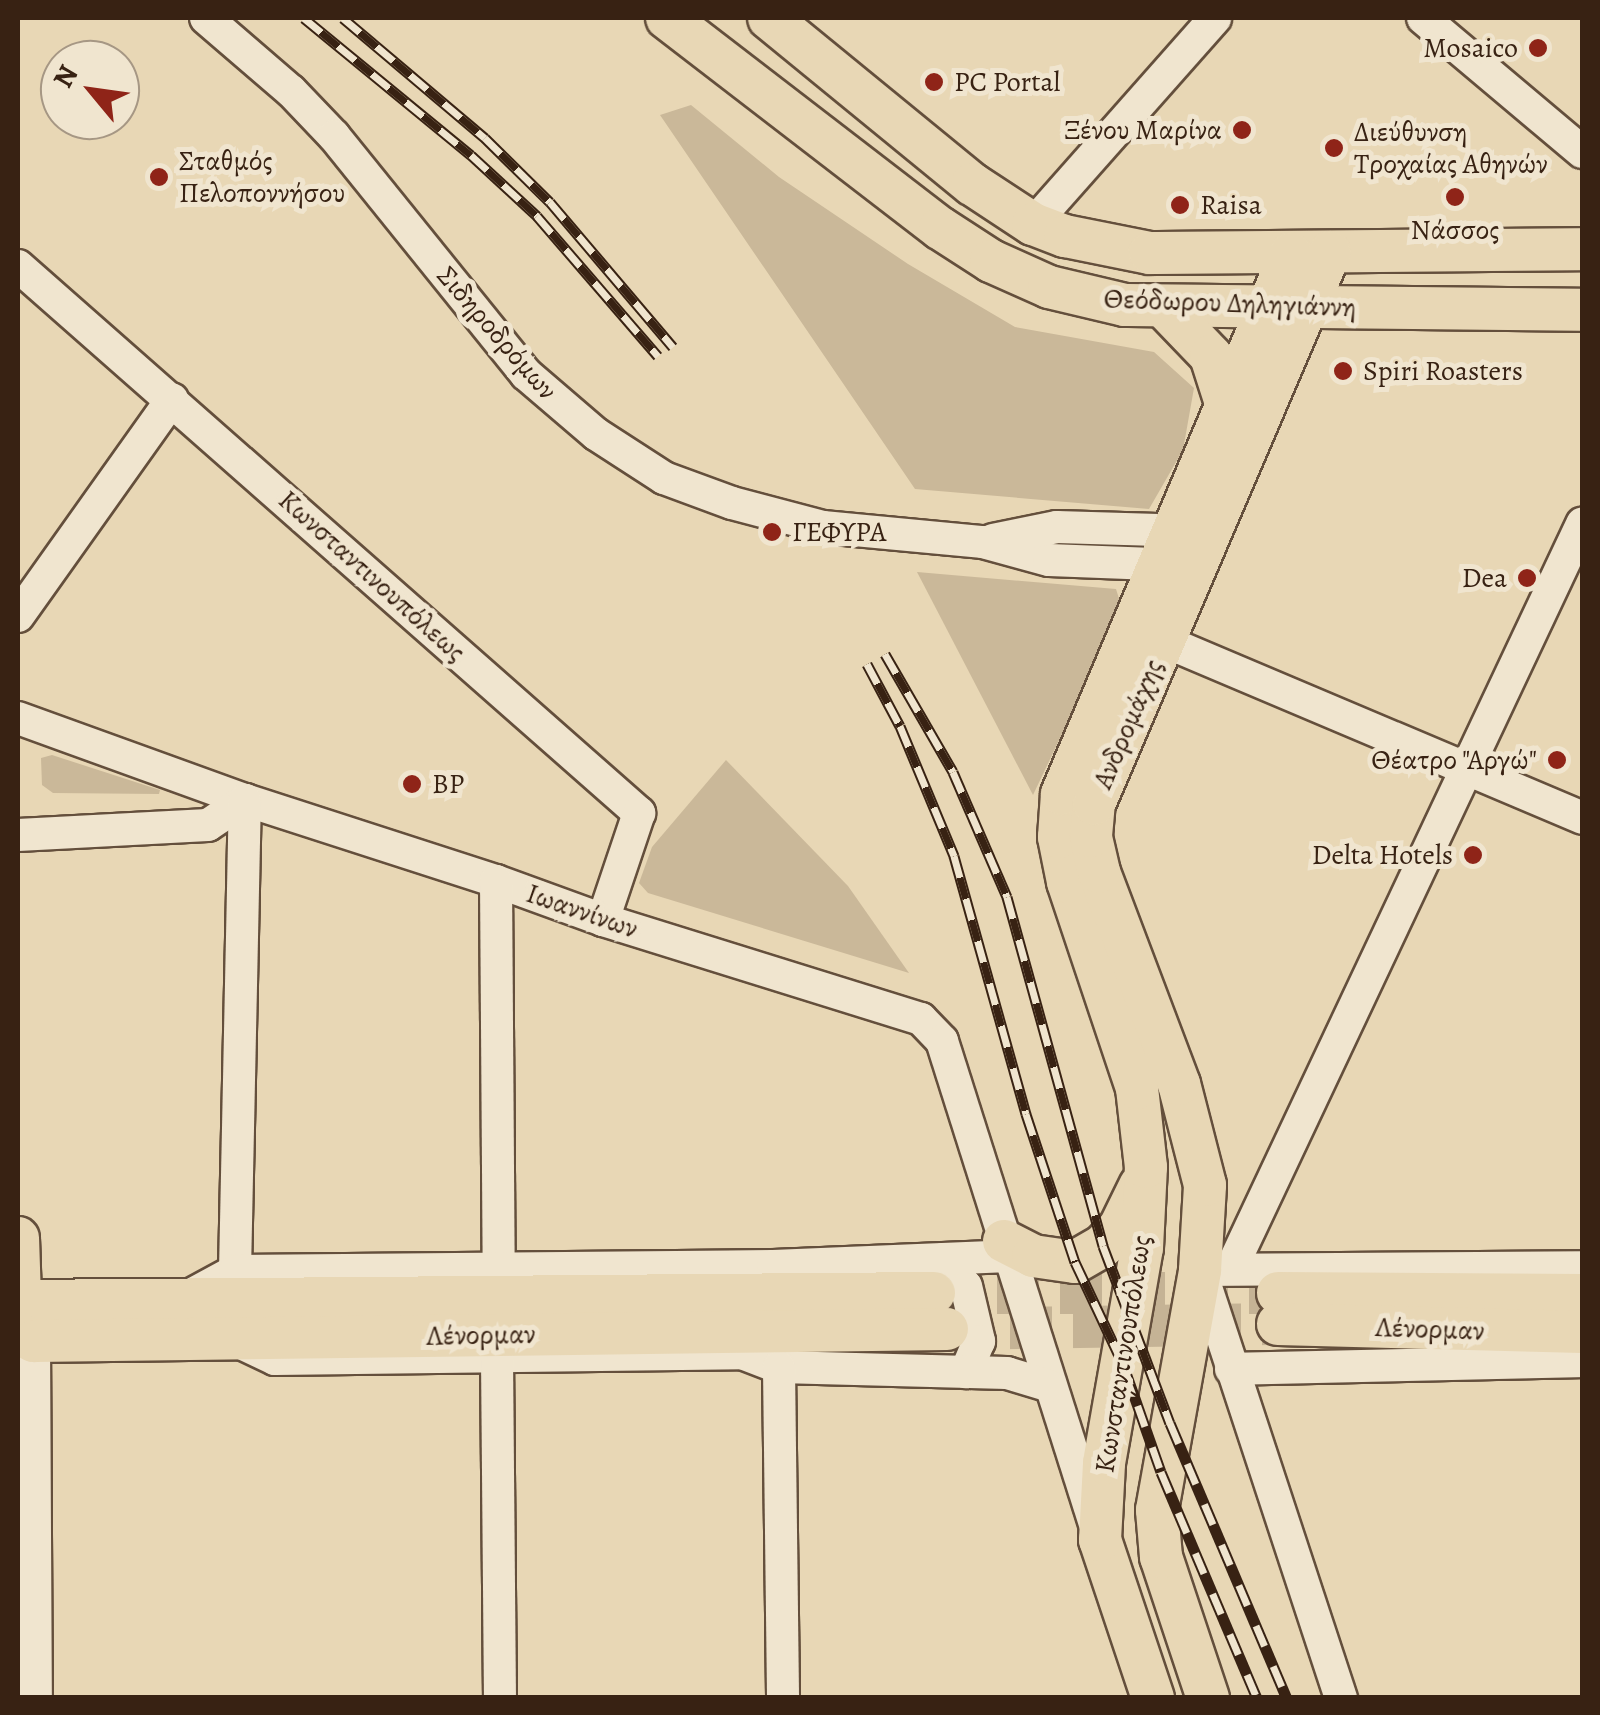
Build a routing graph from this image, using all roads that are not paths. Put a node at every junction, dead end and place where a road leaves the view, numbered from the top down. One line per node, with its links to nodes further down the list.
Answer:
1 (206, 18): 17 (street, Σιδηροδρόμων)
2 (667, 18): 11 (main road, Θεόδωρου Δηληγιάννη)
3 (1216, 18): 7 (street)
4 (1422, 18): 6 (street)
5 (779, 21): 7 (main road, Θεόδωρου Δηληγιάννη)
6 (1582, 152)
7 (1032, 224): 9 (main road, Θεόδωρου Δηληγιάννη)
8 (1582, 249): 9 (main road, Θεόδωρου Δηληγιάννη)
9 (1311, 252): 12 (main road, Ανδρομάχης)
10 (18, 266): 14 (street, Κωνσταντινουπόλεως)
11 (1164, 307): 12 (main road, Θεόδωρου Δηληγιάννη); 15 (main road)
12 (1287, 309): 13 (main road, Θεόδωρου Δηληγιάννη); 15 (main road, Ανδρομάχης); 17 (main road, Ανδρομάχης)
13 (1582, 310)
14 (172, 398): 18 (street); 26 (street, Κωνσταντινουπόλεως)
15 (1227, 406): 17 (main road, Ανδρομάχης)
16 (1582, 524): 21 (street)
17 (1186, 548): 19 (main road, Ανδρομάχης); 27 (main road, Ανδρομάχης)
18 (18, 616)
19 (1164, 640): 21 (street); 32 (main road, Ανδρομάχης)
20 (18, 718): 22 (street, Ιωαννίνων)
21 (1467, 769): 23 (street); 32 (street)
22 (245, 800): 24 (street); 25 (street, Ιωαννίνων); 33 (street)
23 (1582, 818)
24 (18, 835)
25 (496, 881): 26 (street, Ιωαννίνων); 30 (street)
26 (603, 920): 29 (street, Ιωαννίνων)
27 (1146, 1167): 29 (main road); 46 (main road, Κωνσταντινουπόλεως)
28 (18, 1238): 37 (main road)
29 (1007, 1249): 34 (street); 45 (street, Κωνσταντινουπόλεως)
30 (499, 1266): 33 (street); 34 (street)
31 (1582, 1267): 32 (street)
32 (1215, 1269): 43 (street); 51 (main road, Κωνσταντινουπόλεως)
33 (236, 1271): 36 (street, Λένορμαν)
34 (941, 1294): 36 (main road, Λένορμαν); 39 (main road, Λένορμαν); 44 (street)
35 (1582, 1295): 38 (main road, Λένορμαν)
36 (187, 1297): 37 (main road, Λένορμαν)
37 (22, 1318): 39 (main road, Λένορμαν); 47 (street)
38 (1582, 1332)
39 (233, 1339): 40 (street)
40 (496, 1356): 42 (street); 48 (street)
41 (1582, 1361): 43 (street)
42 (779, 1367): 44 (street); 49 (street)
43 (1231, 1369): 52 (street)
44 (966, 1372): 45 (street)
45 (1050, 1386): 46 (street, Κωνσταντινουπόλεως)
46 (1100, 1540): 50 (main road, Κωνσταντινουπόλεως)
47 (36, 1698)
48 (500, 1698)
49 (783, 1698)
50 (1153, 1698)
51 (1208, 1698)
52 (1341, 1698)

